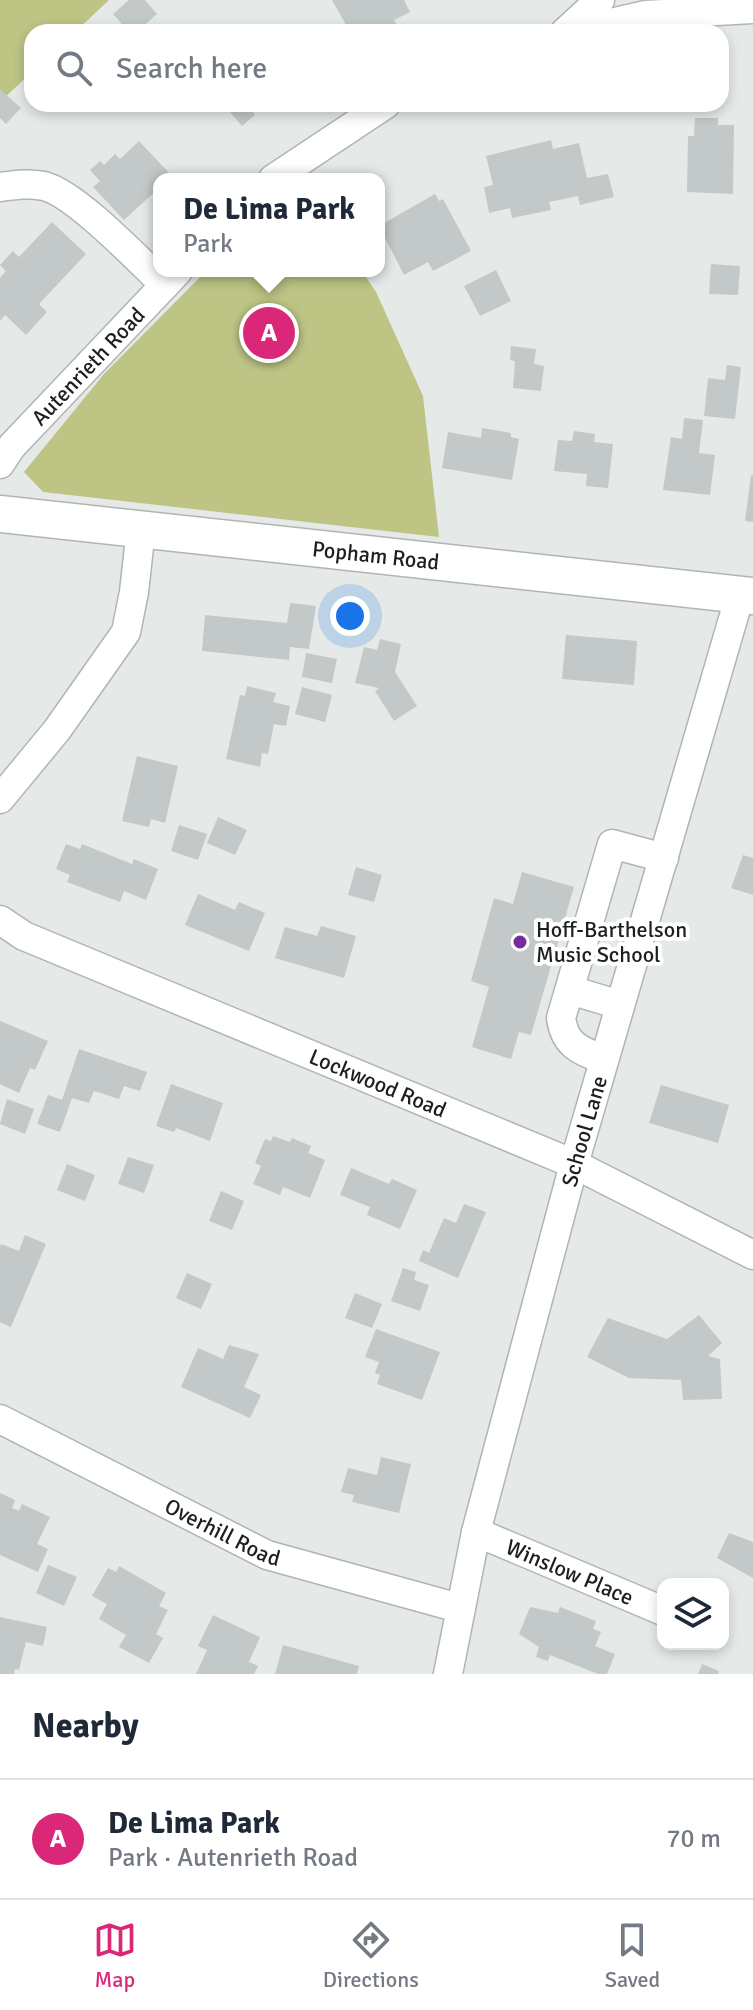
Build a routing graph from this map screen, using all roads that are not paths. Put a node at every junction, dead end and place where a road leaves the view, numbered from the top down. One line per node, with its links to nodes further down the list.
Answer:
1 (600, 0): 3 (street)
2 (753, 9): 4 (street)
3 (574, 24)
4 (606, 24)
5 (374, 112): 6 (street)
6 (282, 173)
7 (0, 187): 8 (street)
8 (153, 264)
9 (171, 278): 10 (street, Autenrieth Road)
10 (0, 464)
11 (0, 514): 12 (main road, Popham Road)
12 (141, 529): 13 (main road, Popham Road); 14 (street)
13 (747, 596): 15 (street, School Lane)
14 (0, 799)
15 (664, 858): 17 (street); 18 (street, School Lane)
16 (0, 920): 20 (street, Lockwood Road)
17 (570, 990): 18 (street); 19 (street)
18 (620, 1005): 19 (street, School Lane)
19 (604, 1060): 20 (street, School Lane)
20 (574, 1164): 21 (street, Lockwood Road); 23 (street, School Lane)
21 (753, 1255)
22 (0, 1419): 24 (street, Overhill Road)
23 (476, 1532): 24 (street, School Lane); 25 (street, Winslow Place)
24 (459, 1608): 26 (street, School Lane)
25 (657, 1608)
26 (448, 1674)

